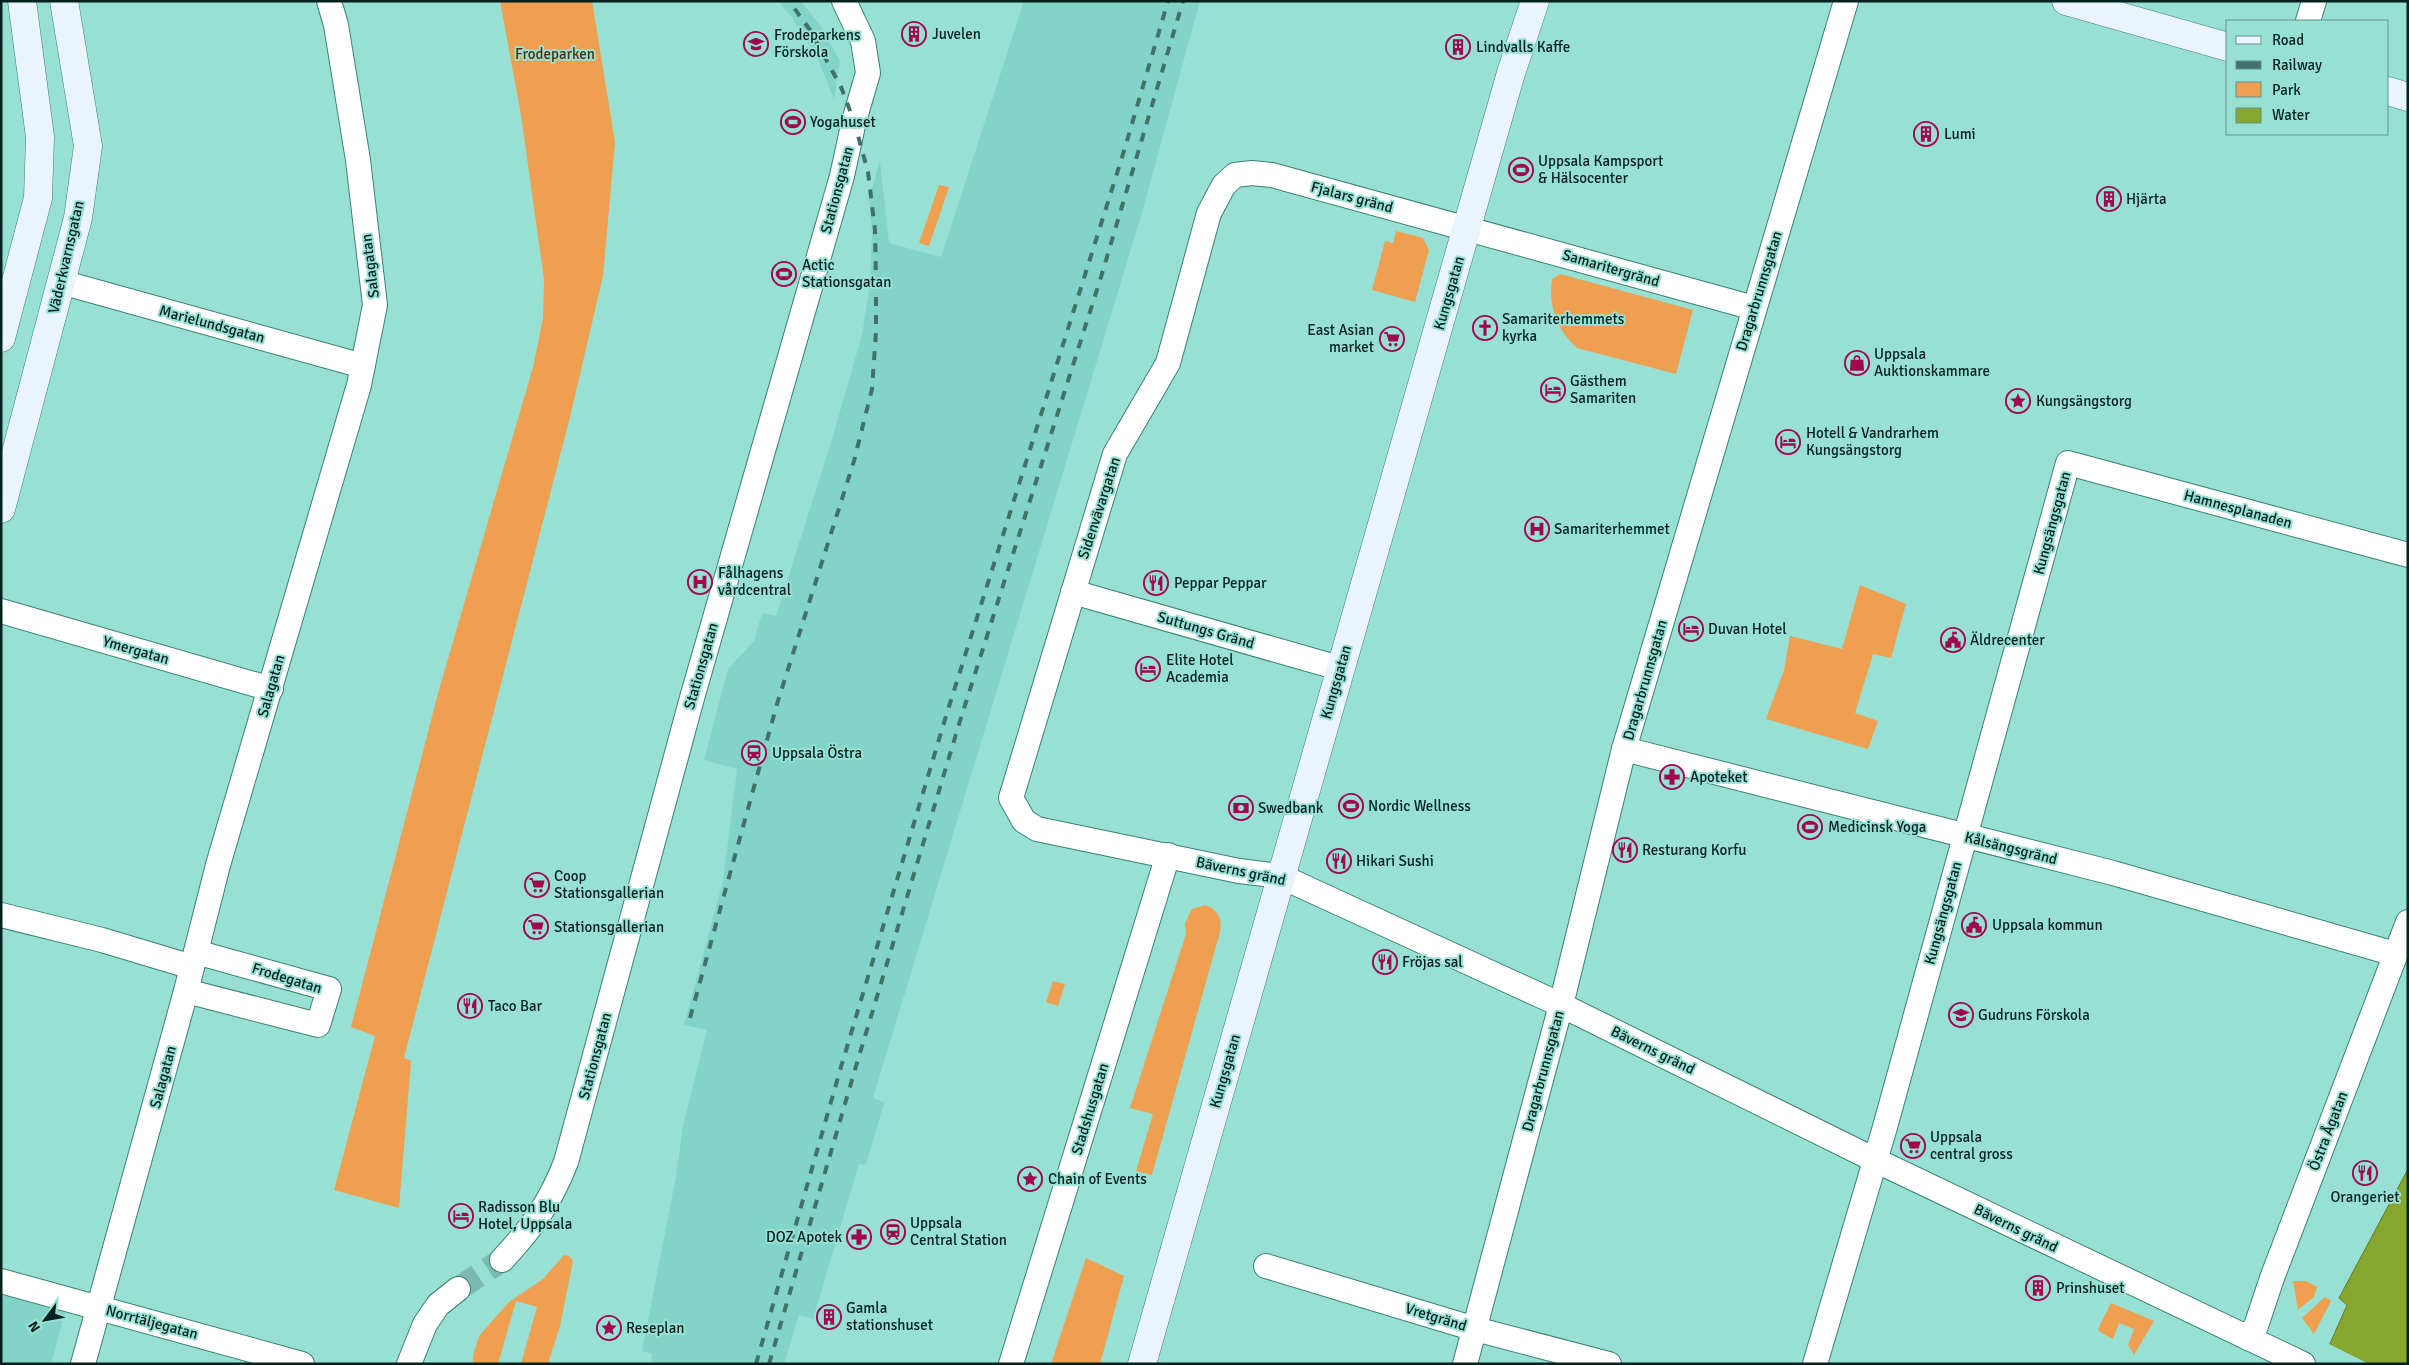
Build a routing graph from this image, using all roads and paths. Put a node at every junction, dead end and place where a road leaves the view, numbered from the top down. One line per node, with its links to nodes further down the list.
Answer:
1 (22, 1): 15 (main road)
2 (64, 1): 16 (main road, Väderkvarnsgatan)
3 (329, 1): 19 (street, Salagatan)
4 (844, 1): 39 (street, Stationsgatan)
5 (1535, 1): 14 (main road, Kungsgatan)
6 (1846, 1): 17 (street, Dragarbrunnsgatan)
7 (2066, 1): 10 (main road)
8 (2314, 1): 9 (street)
9 (2308, 20)
10 (2226, 46)
11 (2389, 91): 12 (main road)
12 (2408, 97)
13 (1235, 175): 14 (street, Fjalars gränd); 23 (street, Sidenvävargatan)
14 (1468, 228): 17 (street, Samaritergränd); 25 (main road, Kungsgatan)
15 (10, 268): 18 (main road)
16 (61, 282): 19 (street, Marielundsgatan); 21 (main road, Väderkvarnsgatan)
17 (1754, 308): 27 (street, Dragarbrunnsgatan)
18 (1, 338)
19 (363, 366): 26 (street, Salagatan)
20 (2068, 463): 22 (street, Hamnesplanaden); 29 (street, Kungsängsgatan)
21 (1, 509)
22 (2408, 555)
23 (1073, 592): 25 (street, Suttungs Gränd); 28 (street, Sidenvävargatan)
24 (1, 611): 26 (street, Ymergatan)
25 (1339, 668): 31 (main road, Kungsgatan)
26 (271, 689): 35 (street, Salagatan)
27 (1624, 749): 29 (street, Kålsängsgränd); 37 (street, Dragarbrunnsgatan)
28 (1011, 798): 30 (street, Bäverns gränd)
29 (1964, 836): 34 (street, Kålsängsgränd); 38 (street, Kungsängsgatan)
30 (1168, 855): 31 (street, Bäverns gränd); 50 (street, Stadshusgatan)
31 (1280, 876): 37 (street, Bäverns gränd); 51 (main road, Kungsgatan)
32 (1, 915): 35 (street, Frodegatan)
33 (2408, 922): 34 (street, Östra Ågatan)
34 (2395, 954): 45 (street, Östra Ågatan)
35 (194, 959): 36 (street, Salagatan); 36 (street, Frodegatan)
36 (186, 991): 43 (street, Salagatan)
37 (1561, 1005): 38 (street, Bäverns gränd); 44 (street, Dragarbrunnsgatan)
38 (1875, 1160): 45 (street, Bäverns gränd); 54 (street, Kungsängsgatan)
39 (502, 1260)
40 (1266, 1266): 44 (street, Vretgränd)
41 (1, 1281): 43 (street, Norrtäljegatan)
42 (458, 1289): 49 (street)
43 (99, 1308): 47 (street, Salagatan); 48 (street, Norrtäljegatan)
44 (1475, 1329): 52 (street, Dragarbrunnsgatan); 53 (street, Vretgränd)
45 (2248, 1338): 46 (street, Bäverns gränd)
46 (2296, 1360)
47 (83, 1364)
48 (302, 1364)
49 (409, 1364)
50 (1011, 1364)
51 (1142, 1364)
52 (1465, 1364)
53 (1609, 1364)
54 (1815, 1364)

